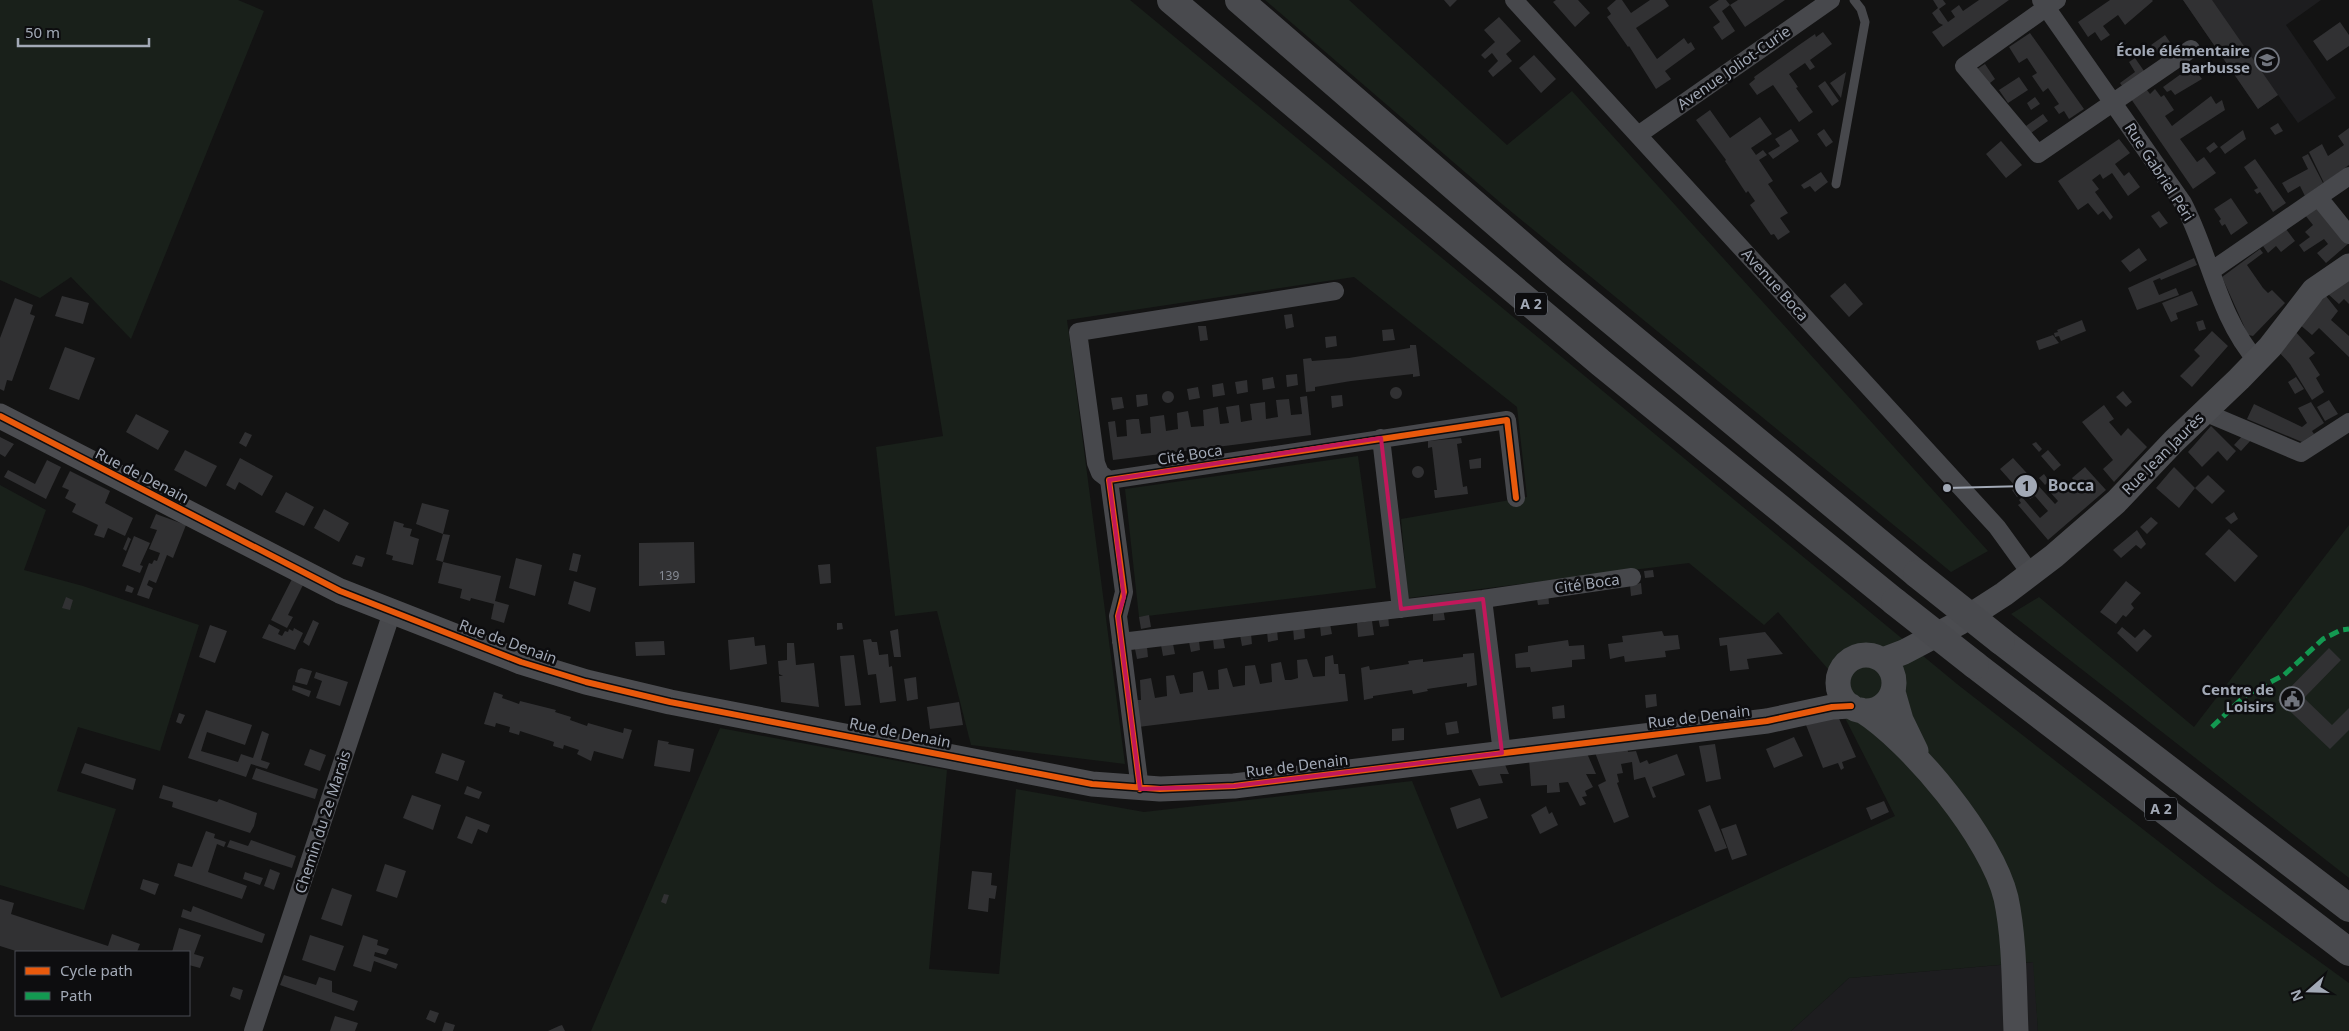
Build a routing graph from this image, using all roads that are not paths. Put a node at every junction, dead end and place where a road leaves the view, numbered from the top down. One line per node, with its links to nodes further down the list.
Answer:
1 (1171, 0): 40 (highway, A 2, bridge)
2 (1239, 0): 39 (highway, A 2, bridge)
3 (1514, 0): 9 (street, Avenue Boca)
4 (1831, 0): 9 (street, Avenue Joliot-Curie)
5 (1854, 0): 11 (lane)
6 (2048, 2): 8 (street, Rue Gabriel Péri); 8 (street, Rue Gabriel Péri)
7 (2191, 49): 8 (street, Rue Gabriel Péri)
8 (2113, 102): 15 (street, Rue Gabriel Péri)
9 (1638, 135): 24 (street, Avenue Boca)
10 (2349, 176): 12 (street)
11 (1836, 184)
12 (2319, 198): 13 (street); 15 (street)
13 (2349, 235)
14 (2349, 266): 17 (street, Rue Jean Jaurès)
15 (2211, 272): 17 (street, Rue Gabriel Péri)
16 (1335, 291): 22 (street)
17 (2257, 362): 18 (street, Rue Jean Jaurès)
18 (2204, 412): 20 (street); 24 (street, Rue Jean Jaurès)
19 (0, 416): 28 (street, Rue de Denain)
20 (2349, 422)
21 (1381, 438): 22 (street, Cité Boca); 23 (street, Cité Boca); 27 (street)
22 (1109, 480): 30 (street)
23 (1516, 498)
24 (2032, 574): 29 (street, Rue Jean Jaurès)
25 (1632, 577): 26 (street, Cité Boca)
26 (1483, 599): 27 (street, Cité Boca); 36 (street)
27 (1401, 609): 30 (street, Cité Boca)
28 (392, 612): 38 (street, Rue de Denain); 41 (street, Chemin du 2e Marais)
29 (1959, 623): 31 (street, Rue Jean Jaurès); 33 (street, Rue Jean Jaurès)
30 (1121, 642): 38 (street)
31 (1882, 660): 32 (street); 33 (street)
32 (1839, 677): 34 (street); 35 (street, Rue de Denain)
33 (1893, 688): 34 (street); 37 (street)
34 (1856, 708): 35 (street, Rue de Denain); 37 (street)
35 (1790, 715): 36 (street, Rue de Denain)
36 (1502, 753): 38 (street, Rue de Denain)
37 (1924, 766): 42 (street)
38 (1140, 789)
39 (2349, 908)
40 (2349, 952)
41 (253, 1031)
42 (2016, 1031)

